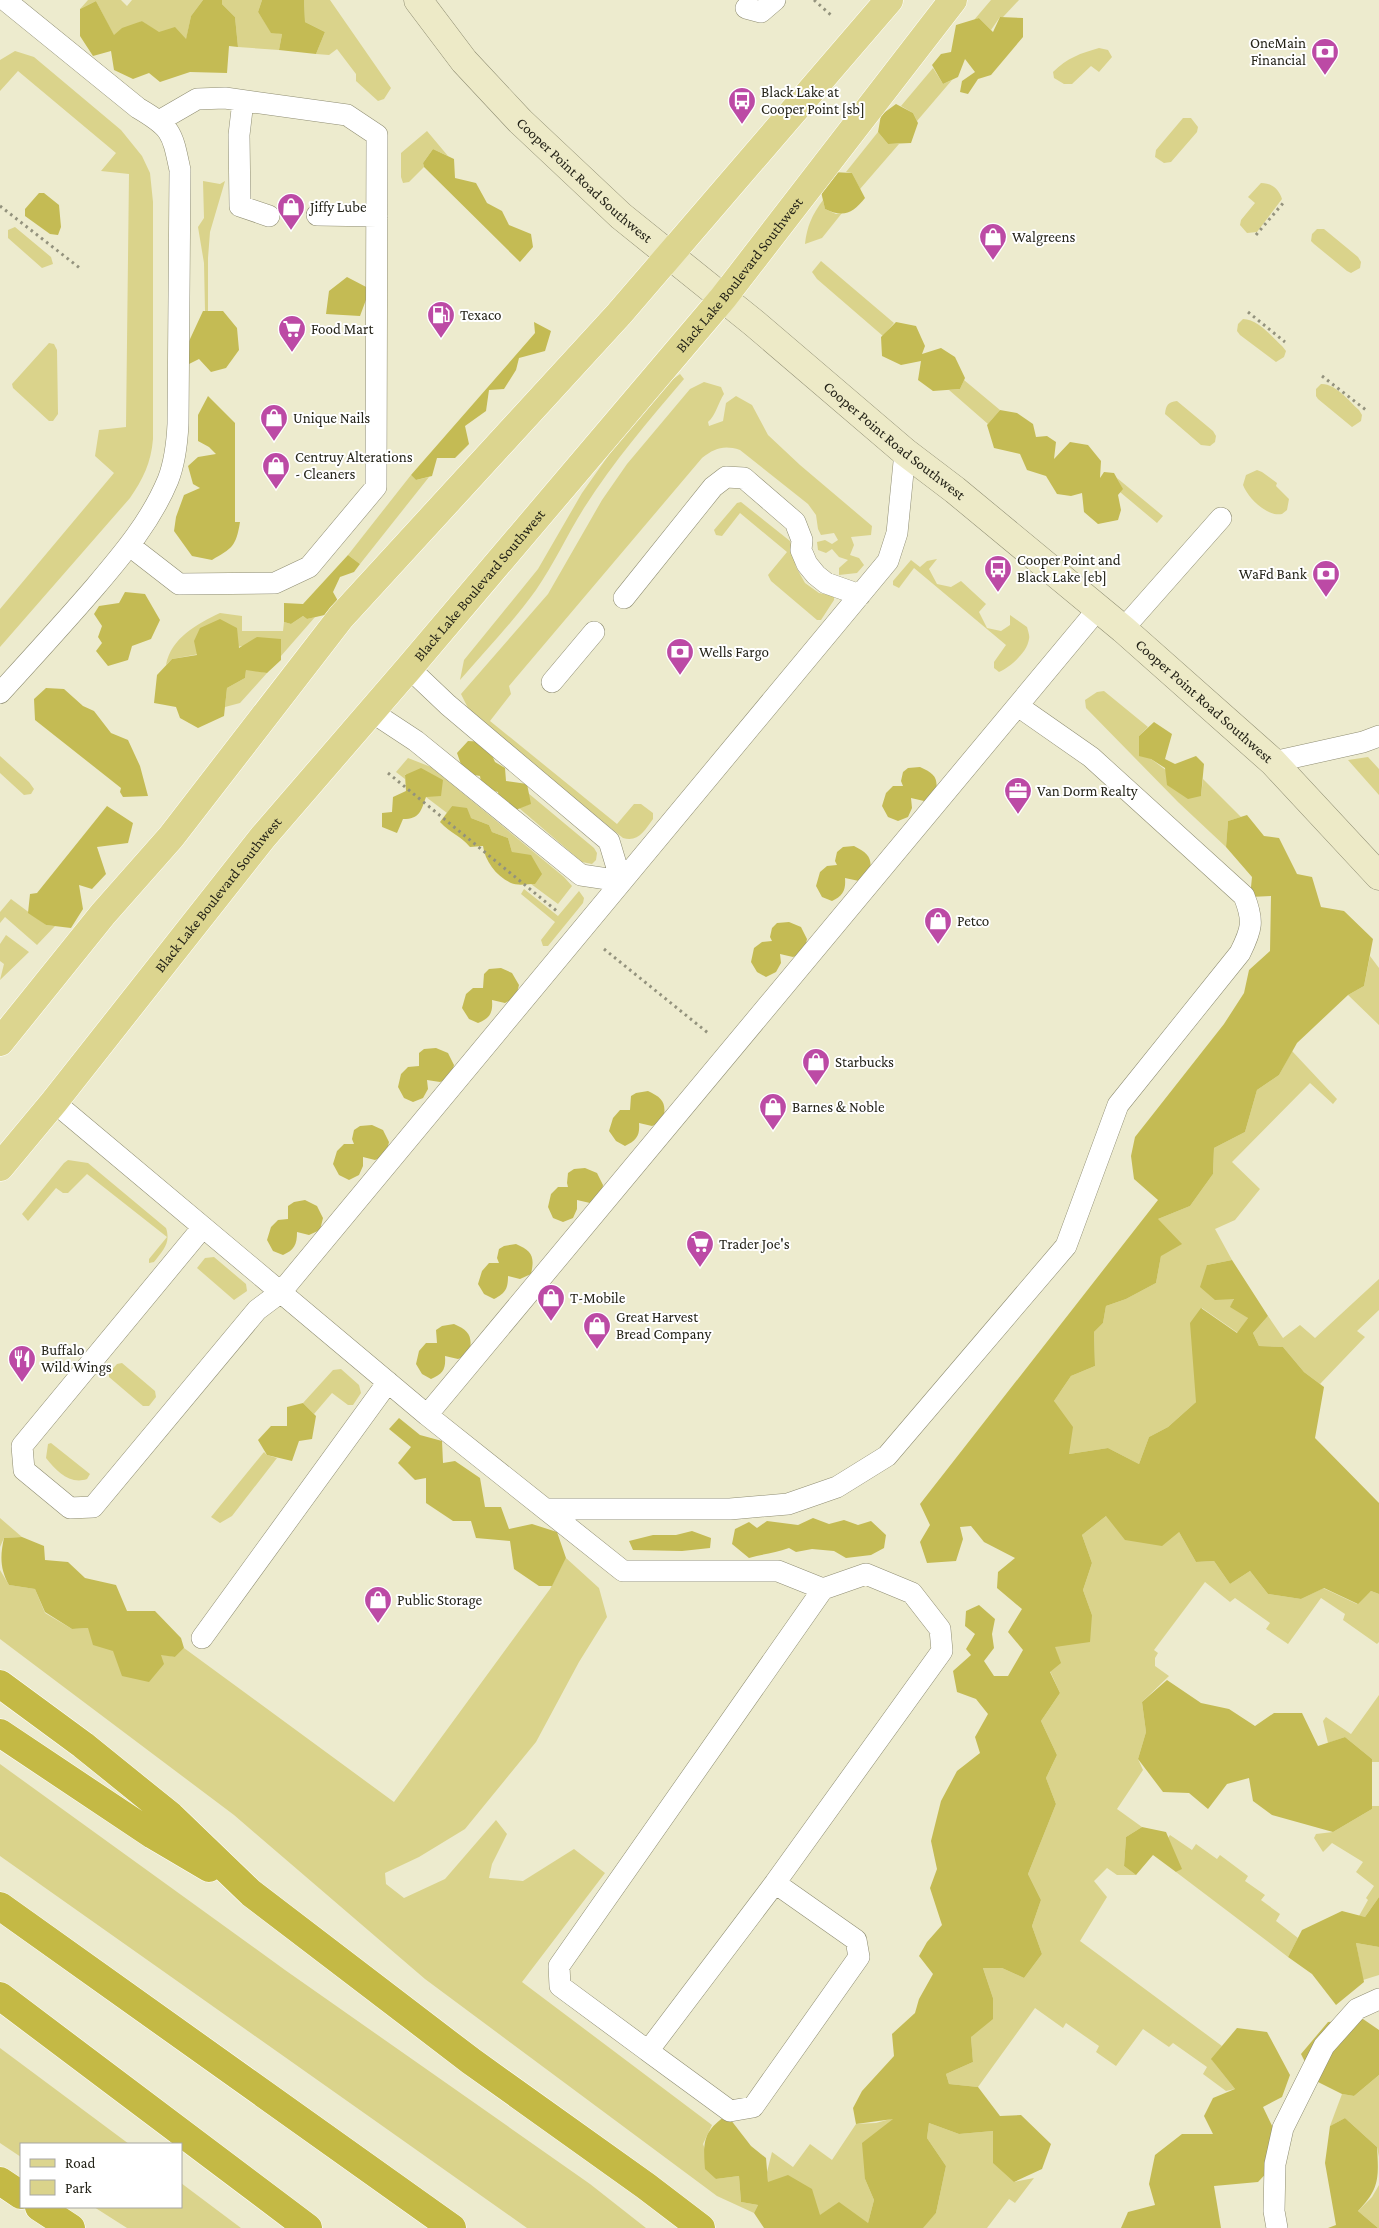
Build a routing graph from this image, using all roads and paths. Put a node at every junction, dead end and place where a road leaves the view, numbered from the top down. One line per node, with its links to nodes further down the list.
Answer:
1 (5, 0): 10 (lane)
2 (418, 0): 17 (main road, Cooper Point Road Southwest)
3 (775, 0): 7 (lane)
4 (814, 0): 8 (path)
5 (889, 0): 17 (main road)
6 (953, 0): 19 (main road, Black Lake Boulevard Southwest)
7 (746, 8)
8 (832, 16)
9 (243, 100): 10 (lane); 14 (lane); 15 (lane)
10 (159, 121): 26 (lane)
11 (1284, 202): 16 (path)
12 (0, 206): 18 (path)
13 (317, 215): 15 (lane)
14 (269, 216)
15 (377, 216): 26 (lane)
16 (1256, 235)
17 (670, 255): 19 (main road, Cooper Point Road Southwest); 41 (main road)
18 (81, 269)
19 (723, 298): 24 (main road, Cooper Point Road Southwest); 32 (main road, Black Lake Boulevard Southwest)
20 (1248, 312): 21 (path)
21 (1285, 342)
22 (1322, 376): 23 (path)
23 (1366, 410)
24 (905, 452): 27 (lane); 29 (main road, Cooper Point Road Southwest)
25 (1221, 518): 30 (lane)
26 (130, 546): 34 (lane)
27 (864, 590): 28 (lane); 40 (lane)
28 (624, 598)
29 (1098, 609): 30 (main road, Cooper Point Road Southwest); 35 (lane)
30 (1122, 629): 38 (main road, Cooper Point Road Southwest)
31 (594, 632): 33 (lane)
32 (409, 668): 36 (main road, Black Lake Boulevard Southwest); 40 (lane)
33 (552, 682)
34 (0, 693)
35 (1018, 706): 47 (lane); 48 (lane)
36 (372, 712): 40 (lane); 42 (main road, Black Lake Boulevard Southwest)
37 (1379, 736): 38 (lane)
38 (1273, 762): 39 (main road, Cooper Point Road Southwest)
39 (1379, 876)
40 (622, 881): 45 (lane)
41 (0, 1042)
42 (54, 1102): 43 (main road, Black Lake Boulevard Southwest); 44 (lane)
43 (0, 1167)
44 (203, 1227): 45 (lane); 45 (lane)
45 (281, 1292): 46 (lane)
46 (388, 1382): 47 (lane); 50 (lane)
47 (427, 1415): 48 (lane)
48 (546, 1509): 49 (lane)
49 (823, 1589): 53 (lane); 58 (lane)
50 (202, 1638)
51 (0, 1684): 54 (highway)
52 (0, 1732): 54 (highway)
53 (776, 1883): 58 (lane); 58 (lane)
54 (251, 1893): 65 (highway)
55 (0, 1906): 64 (highway)
56 (0, 1996): 63 (highway)
57 (1379, 1999): 66 (lane)
58 (648, 2051)
59 (0, 2181): 60 (highway)
60 (20, 2194)
61 (40, 2208): 62 (highway)
62 (71, 2228)
63 (308, 2228)
64 (452, 2228)
65 (701, 2228)
66 (1276, 2228)

